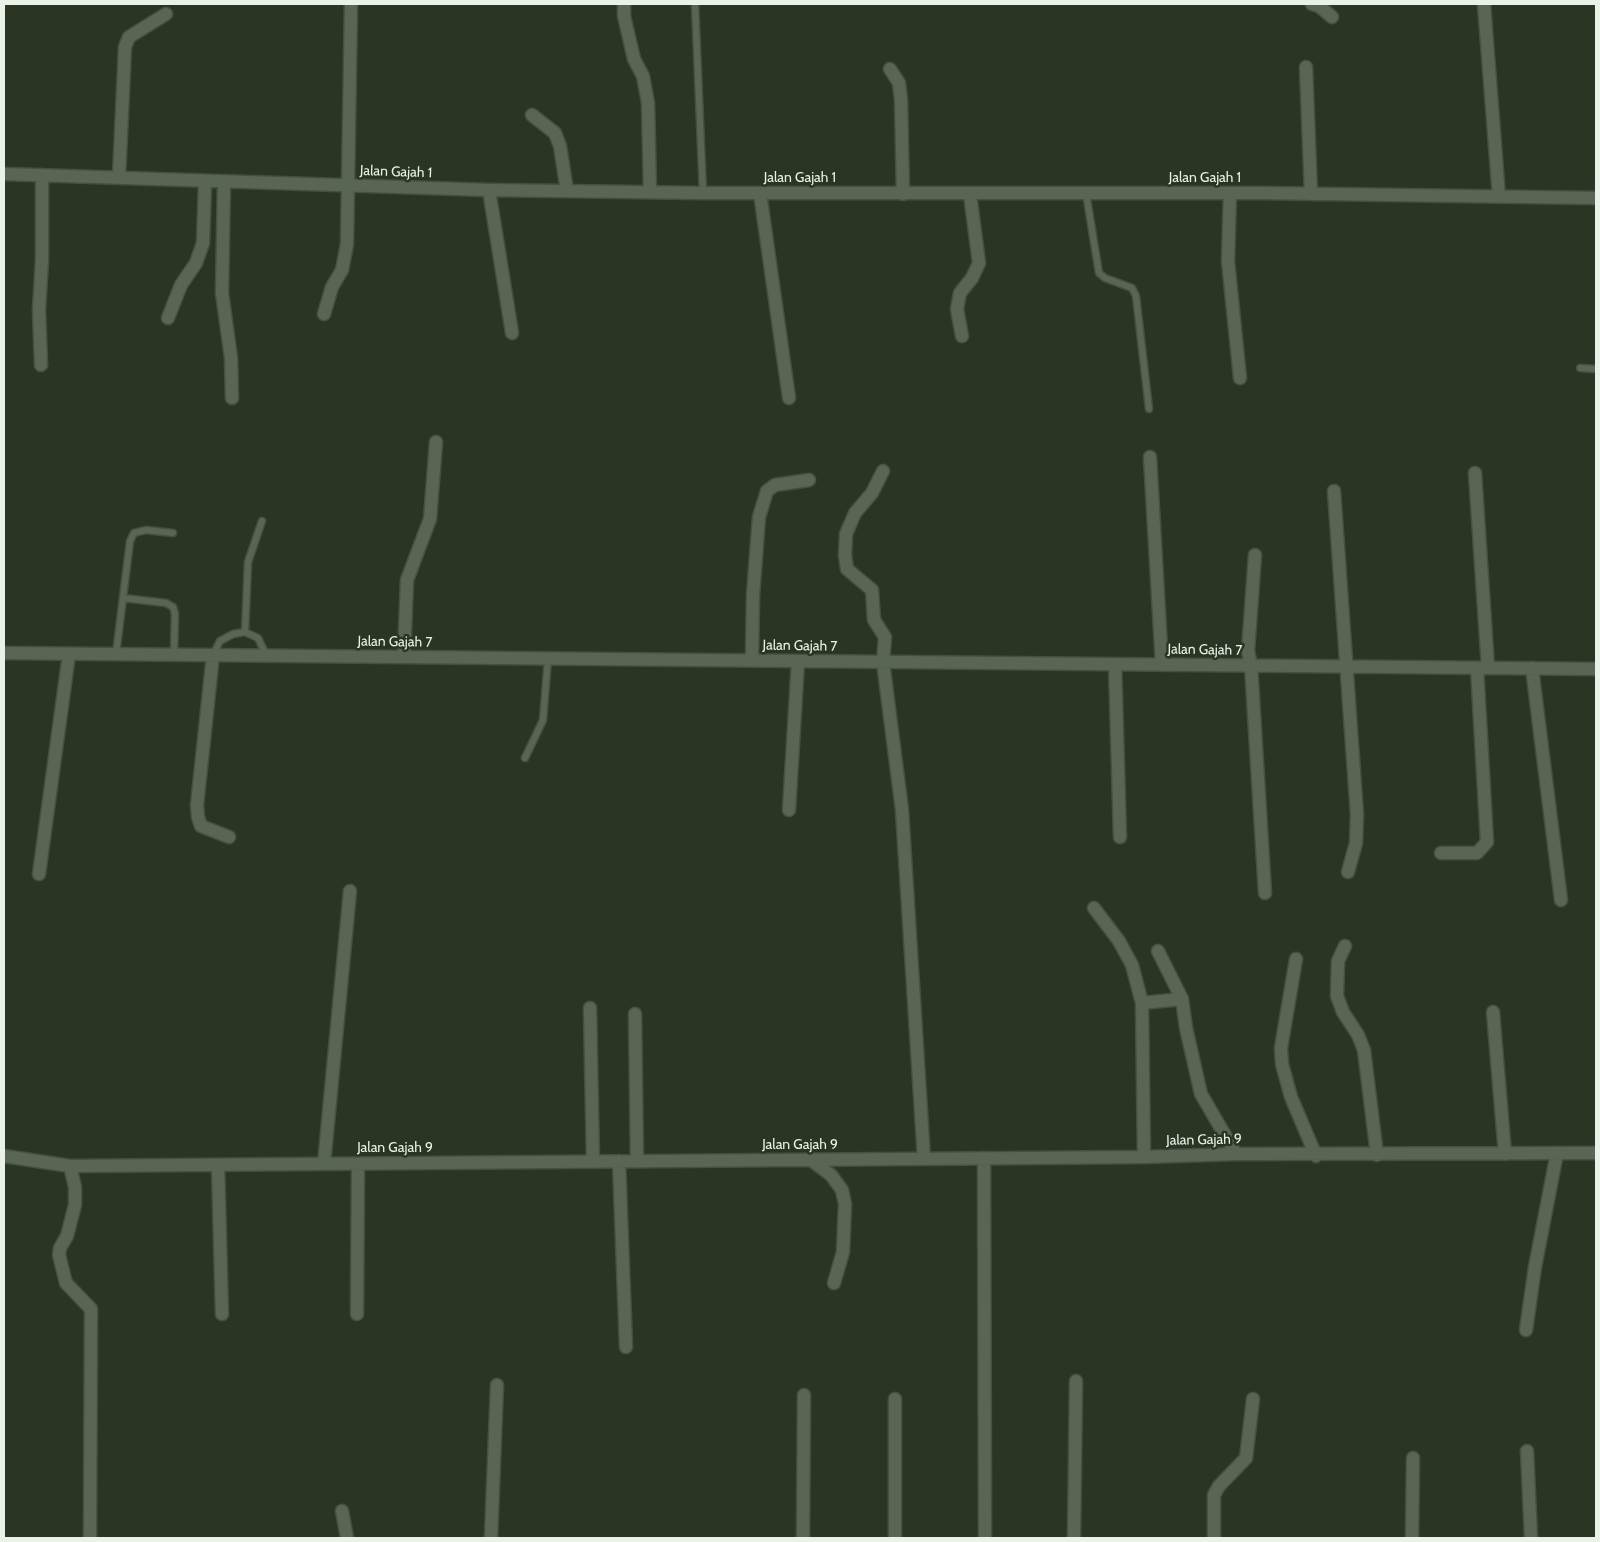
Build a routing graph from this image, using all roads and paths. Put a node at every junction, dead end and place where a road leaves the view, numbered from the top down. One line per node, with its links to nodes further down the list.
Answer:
1 (351, 4): 16 (street)
2 (624, 4): 19 (street)
3 (696, 4): 20 (lane)
4 (1312, 4): 7 (street)
5 (1484, 4): 27 (street)
6 (166, 14): 13 (street)
7 (1332, 17)
8 (1306, 67): 26 (street)
9 (890, 68): 24 (street)
10 (532, 114): 18 (street)
11 (4, 174): 12 (street, Jalan Gajah 1)
12 (42, 175): 13 (street, Jalan Gajah 1); 33 (street)
13 (119, 177): 14 (street, Jalan Gajah 1)
14 (205, 182): 15 (street, Jalan Gajah 1); 30 (street)
15 (224, 183): 16 (street, Jalan Gajah 1); 37 (street)
16 (348, 185): 17 (street, Jalan Gajah 1); 29 (street)
17 (489, 190): 18 (street, Jalan Gajah 1); 31 (street)
18 (567, 191): 19 (street, Jalan Gajah 1)
19 (650, 192): 20 (street, Jalan Gajah 1)
20 (703, 193): 21 (street, Jalan Gajah 1)
21 (760, 193): 24 (street, Jalan Gajah 1); 38 (street)
22 (1086, 193): 23 (street, Jalan Gajah 1); 25 (street, Jalan Gajah 1); 39 (lane)
23 (1230, 193): 26 (street, Jalan Gajah 1); 36 (street)
24 (903, 194): 25 (street, Jalan Gajah 1)
25 (970, 194): 32 (street)
26 (1311, 194): 27 (street, Jalan Gajah 1)
27 (1499, 197): 28 (street, Jalan Gajah 1)
28 (1596, 198)
29 (324, 314)
30 (168, 318)
31 (512, 333)
32 (962, 336)
33 (40, 365)
34 (1580, 368): 35 (lane)
35 (1596, 369)
36 (1240, 378)
37 (232, 398)
38 (788, 398)
39 (1149, 409)
40 (436, 442): 57 (street)
41 (1150, 457): 63 (street)
42 (883, 472): 61 (street)
43 (1475, 473): 66 (street)
44 (809, 480): 59 (street)
45 (1334, 491): 65 (street)
46 (262, 521): 50 (lane)
47 (172, 533): 49 (lane)
48 (1255, 555): 64 (street)
49 (123, 598): 53 (lane); 54 (lane)
50 (245, 632): 55 (lane); 56 (lane)
51 (4, 653): 52 (street, Jalan Gajah 7)
52 (69, 654): 53 (street, Jalan Gajah 7); 75 (street)
53 (116, 654): 54 (street, Jalan Gajah 7)
54 (174, 655): 55 (street, Jalan Gajah 7)
55 (213, 655): 56 (street, Jalan Gajah 7); 71 (street)
56 (266, 656): 57 (street, Jalan Gajah 7)
57 (404, 657): 58 (street, Jalan Gajah 7)
58 (548, 658): 59 (street, Jalan Gajah 7); 69 (lane)
59 (752, 660): 60 (street, Jalan Gajah 7)
60 (798, 661): 61 (street, Jalan Gajah 7); 70 (street)
61 (883, 662): 62 (street, Jalan Gajah 7); 97 (street)
62 (1115, 664): 63 (street, Jalan Gajah 7); 72 (street)
63 (1162, 665): 64 (street, Jalan Gajah 7)
64 (1251, 665): 65 (street, Jalan Gajah 7); 77 (street)
65 (1348, 666): 66 (street, Jalan Gajah 7); 74 (street)
66 (1483, 668): 67 (street, Jalan Gajah 7); 73 (street)
67 (1532, 668): 68 (street, Jalan Gajah 7); 78 (street)
68 (1596, 669)
69 (525, 758)
70 (789, 810)
71 (229, 836)
72 (1120, 838)
73 (1441, 853)
74 (1348, 872)
75 (39, 874)
76 (350, 891): 102 (street)
77 (1265, 893)
78 (1561, 900)
79 (1094, 908): 84 (street)
80 (1345, 946): 92 (street)
81 (1158, 952): 83 (street)
82 (1296, 959): 94 (street)
83 (1182, 999): 84 (street); 89 (street)
84 (1142, 1003): 95 (street)
85 (590, 1008): 101 (street)
86 (1493, 1012): 90 (street)
87 (635, 1014): 100 (street)
88 (1596, 1153): 91 (street, Jalan Gajah 9)
89 (1236, 1154): 94 (street, Jalan Gajah 9); 95 (street, Jalan Gajah 9)
90 (1505, 1154): 91 (street, Jalan Gajah 9); 92 (street, Jalan Gajah 9)
91 (1557, 1154): 109 (street)
92 (1377, 1155): 94 (street, Jalan Gajah 9)
93 (4, 1156): 105 (street, Jalan Gajah 9)
94 (1316, 1156)
95 (1144, 1157): 96 (street, Jalan Gajah 9)
96 (984, 1158): 97 (street, Jalan Gajah 9); 124 (street)
97 (924, 1159): 98 (street, Jalan Gajah 9)
98 (811, 1160): 100 (street, Jalan Gajah 9); 106 (street)
99 (620, 1161): 100 (street, Jalan Gajah 9); 101 (street, Jalan Gajah 9); 110 (street)
100 (637, 1161)
101 (592, 1162): 103 (street, Jalan Gajah 9)
102 (324, 1164): 103 (street, Jalan Gajah 9); 104 (street, Jalan Gajah 9)
103 (358, 1164): 108 (street)
104 (218, 1165): 105 (street, Jalan Gajah 9); 107 (street)
105 (70, 1166): 119 (street)
106 (834, 1283)
107 (222, 1314)
108 (357, 1314)
109 (1526, 1330)
110 (626, 1347)
111 (1076, 1381): 125 (street)
112 (497, 1385): 121 (street)
113 (804, 1395): 122 (street)
114 (1253, 1398): 126 (street)
115 (895, 1399): 123 (street)
116 (1527, 1450): 128 (street)
117 (1413, 1458): 127 (street)
118 (342, 1511): 120 (street)
119 (90, 1538)
120 (347, 1538)
121 (491, 1538)
122 (803, 1538)
123 (895, 1538)
124 (986, 1538)
125 (1074, 1538)
126 (1214, 1538)
127 (1412, 1538)
128 (1530, 1538)

